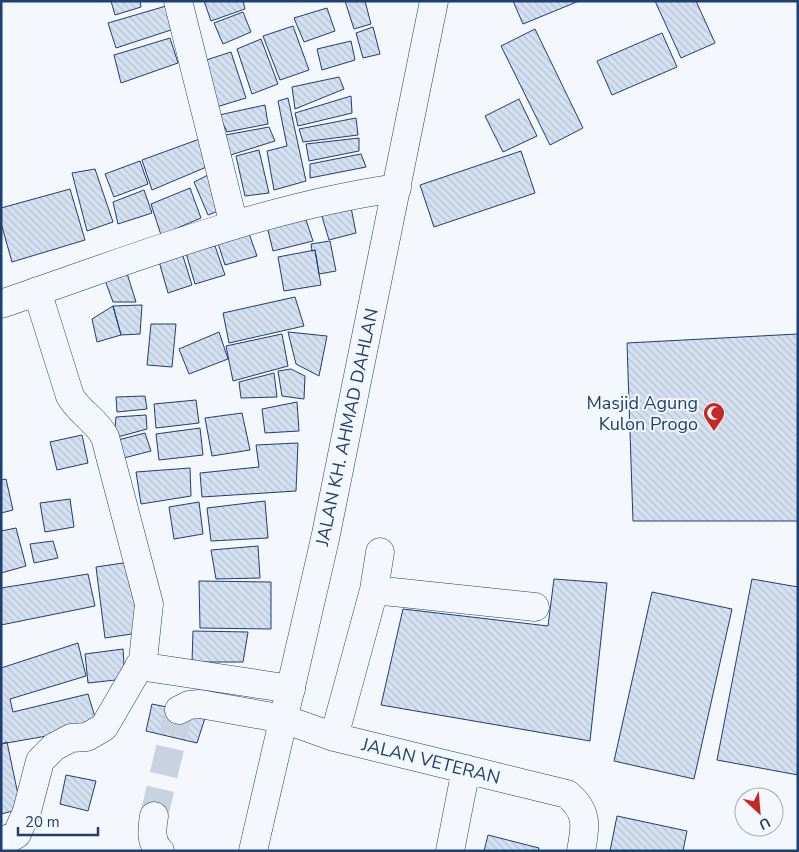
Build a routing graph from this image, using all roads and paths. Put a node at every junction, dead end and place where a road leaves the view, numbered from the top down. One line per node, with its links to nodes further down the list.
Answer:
1 (178, 1): 4 (main road)
2 (434, 1): 3 (main road, JALAN KH. AHMAD DAHLAN)
3 (397, 188): 4 (main road); 11 (main road, JALAN KH. AHMAD DAHLAN)
4 (234, 225): 5 (main road)
5 (37, 292): 6 (main road); 10 (main road)
6 (1, 304)
7 (380, 552): 8 (main road)
8 (374, 590): 9 (main road); 14 (main road)
9 (535, 607)
10 (139, 666): 11 (main road); 17 (main road)
11 (290, 689): 13 (main road, JALAN KH. AHMAD DAHLAN)
12 (179, 710): 13 (main road, JALAN VETERAN)
13 (284, 719): 14 (main road, JALAN VETERAN); 19 (main road, JALAN KH. AHMAD DAHLAN)
14 (334, 737): 15 (main road, JALAN VETERAN)
15 (466, 769): 20 (main road); 21 (main road, JALAN VETERAN)
16 (154, 816): 18 (main road)
17 (1, 843)
18 (160, 851)
19 (253, 851)
20 (450, 851)
21 (581, 851)

